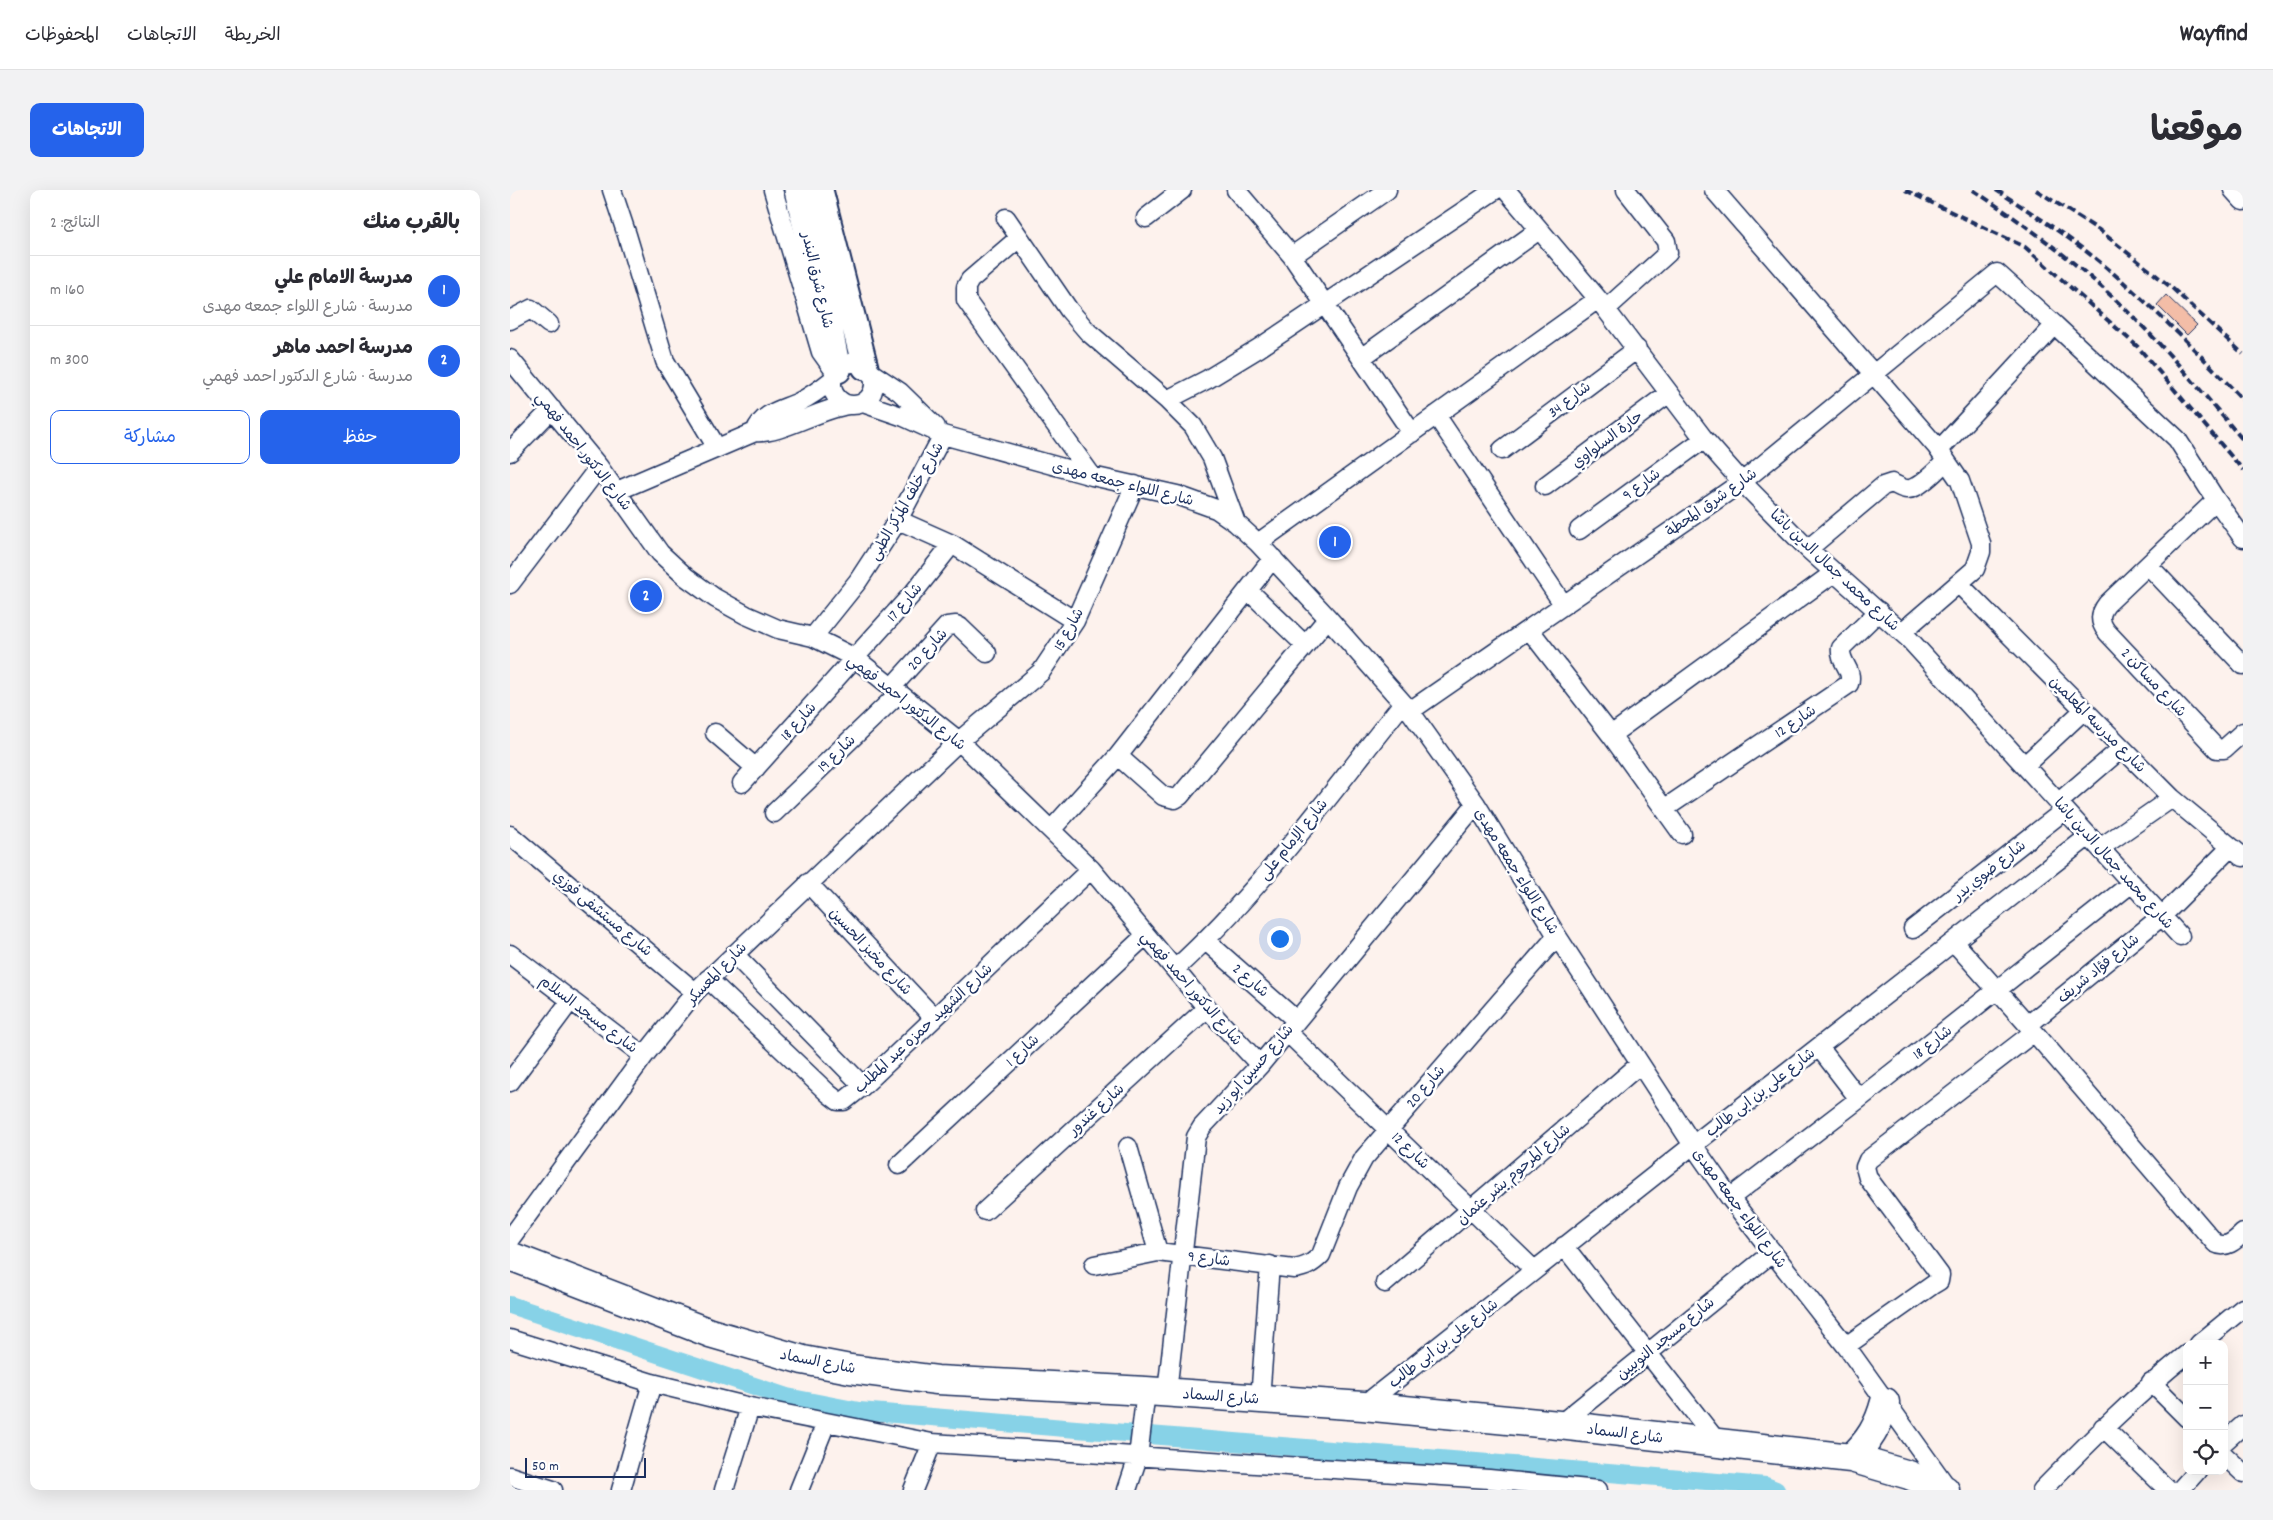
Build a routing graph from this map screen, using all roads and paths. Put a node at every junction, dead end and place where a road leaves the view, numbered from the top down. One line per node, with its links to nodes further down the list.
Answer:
1 (612, 190): 39 (street)
2 (773, 190): 28 (street)
3 (797, 190): 28 (main road, شارع شرق البندر)
4 (820, 190): 27 (main road, شارع شرق البندر)
5 (1182, 190): 15 (street)
6 (1236, 190): 18 (street)
7 (1387, 190): 18 (street)
8 (1495, 190): 19 (street)
9 (1506, 190): 16 (street, شارع محمد جمال الدين باشا)
10 (1626, 190): 20 (street)
11 (1714, 190): 29 (street)
12 (2233, 190): 13 (street)
13 (2243, 201)
14 (1006, 218): 17 (street)
15 (1146, 218)
16 (1539, 230): 20 (street, شارع محمد جمال الدين باشا); 25 (street)
17 (1019, 238): 31 (street); 44 (street)
18 (1292, 256): 19 (street)
19 (1325, 302): 25 (street); 31 (street)
20 (1602, 304): 24 (street, شارع محمد جمال الدين باشا); 34 (street)
21 (510, 320): 22 (street)
22 (549, 324)
23 (2055, 326): 29 (street, شارع شرق المحطة); 42 (street); 49 (street)
24 (1637, 350): 30 (street, شارع محمد جمال الدين باشا); 40 (street, شارع 34)
25 (1362, 358): 36 (street)
26 (510, 359): 33 (street, شارع الدكتور احمد فهمي)
27 (868, 369): 28 (street); 32 (street); 37 (street)
28 (835, 374): 32 (street); 35 (street, شارع اللواء جمعه مهدى)
29 (1874, 374): 42 (street); 45 (street, شارع شرق المحطة)
30 (1669, 393): 38 (street, شارع محمد جمال الدين باشا); 47 (street, حارة السلواوي)
31 (1168, 400): 51 (street)
32 (855, 404): 35 (street, شارع اللواء جمعه مهدى); 37 (street, شارع اللواء جمعه مهدى)
33 (552, 409): 41 (street); 43 (street, شارع الدكتور احمد فهمي)
34 (1436, 415): 36 (street); 63 (street)
35 (755, 432): 39 (street, شارع اللواء جمعه مهدى)
36 (1412, 432): 54 (street)
37 (943, 435): 44 (street, شارع اللواء جمعه مهدى); 50 (street, شارع خلف المركز الطبى)
38 (1704, 438): 45 (street, شارع محمد جمال الدين باشا); 52 (street, شارع 9)
39 (717, 448): 48 (street, شارع اللواء جمعه مهدى)
40 (1502, 450)
41 (510, 452)
42 (1943, 455): 56 (street); 61 (street)
43 (599, 467): 48 (street, شارع الدكتور احمد فهمي); 60 (street)
44 (1092, 476): 46 (street, شارع اللواء جمعه مهدى)
45 (1742, 482): 56 (street, شارع محمد جمال الدين باشا); 63 (street, شارع شرق المحطة)
46 (1135, 485): 51 (street, شارع اللواء جمعه مهدى); 66 (street, شارع 15)
47 (1545, 486)
48 (617, 491): 69 (street, شارع الدكتور احمد فهمي)
49 (2216, 500): 53 (street); 58 (street)
50 (898, 520): 55 (street); 69 (street, شارع خلف المركز الطبى)
51 (1236, 523): 54 (street, شارع اللواء جمعه مهدى)
52 (1579, 530)
53 (2243, 538)
54 (1258, 543): 57 (street, شارع اللواء جمعه مهدى)
55 (952, 544): 66 (street); 72 (street, شارع 17)
56 (1808, 549): 59 (street, شارع محمد جمال الدين باشا)
57 (1273, 558): 62 (street); 65 (street, شارع اللواء جمعه مهدى)
58 (2148, 565): 73 (street); 79 (street, شارع مساكن 2)
59 (1835, 572): 64 (street, شارع محمد جمال الدين باشا); 78 (street)
60 (511, 581)
61 (1959, 584): 68 (street); 76 (street, شارع مدرسه المعلمين)
62 (1248, 590): 70 (street); 82 (street)
63 (1564, 604): 67 (street, شارع شرق المحطة)
64 (1879, 611): 68 (street, شارع محمد جمال الدين باشا); 89 (street, شارع 12)
65 (1328, 618): 70 (street); 75 (street, شارع اللواء جمعه مهدى)
66 (1075, 621): 80 (street, شارع 15)
67 (1529, 628): 75 (street, شارع شرق المحطة); 78 (street)
68 (1902, 632): 83 (street, شارع محمد جمال الدين باشا)
69 (813, 638): 72 (street, شارع الدكتور احمد فهمي)
70 (1305, 645): 82 (street)
71 (987, 653): 74 (street, شارع 20)
72 (854, 658): 74 (street, شارع الدكتور احمد فهمي); 84 (street, شارع 18)
73 (2243, 665)
74 (895, 691): 80 (street, شارع الدكتور احمد فهمي); 90 (street, شارع 19)
75 (1406, 707): 87 (street, شارع اللواء جمعه مهدى); 104 (street, شارع الإمام على)
76 (2084, 710): 81 (street, شارع مدرسه المعلمين); 83 (street)
77 (715, 733): 84 (street)
78 (1611, 735): 89 (street)
79 (2241, 737)
80 (960, 742): 91 (street, شارع الدكتور احمد فهمي); 97 (street, شارع المعسكر)
81 (2122, 748): 86 (street, شارع مدرسه المعلمين); 88 (street, شارع ضوي بدر)
82 (1118, 756): 91 (street)
83 (2024, 765): 88 (street, شارع محمد جمال الدين باشا)
84 (756, 768): 85 (street, شارع 18)
85 (742, 783)
86 (2172, 798): 94 (street, شارع على بن ابى طالب); 95 (street, شارع مدرسه المعلمين)
87 (1476, 804): 102 (street, شارع اللواء جمعه مهدى); 115 (street, شارع حسين ابو زيد)
88 (2062, 806): 94 (street, شارع محمد جمال الدين باشا); 100 (street, شارع ضوي بدر)
89 (1664, 809): 92 (street)
90 (774, 812)
91 (1051, 830): 96 (street, شارع الدكتور احمد فهمي)
92 (1682, 834)
93 (510, 835): 111 (street, شارع مستشفى فوزي)
94 (2095, 842): 98 (street, شارع محمد جمال الدين باشا); 105 (street, شارع على بن ابى طالب)
95 (2237, 852): 99 (street, شارع فؤاد شريف)
96 (1091, 869): 101 (street, شارع الدكتور احمد فهمي); 114 (street, شارع الشهيد حمزه عبد المطلب)
97 (808, 883): 107 (street, شارع المعسكر); 114 (street, شارع مخبز الحسين)
98 (2132, 883): 99 (street, شارع محمد جمال الدين باشا); 110 (street, شارع 18)
99 (2162, 916): 103 (street, شارع محمد جمال الدين باشا); 116 (street, شارع فؤاد شريف)
100 (1914, 929)
101 (1146, 935): 108 (street, شارع الدكتور احمد فهمي); 127 (street, شارع 1)
102 (1557, 936): 119 (street, شارع اللواء جمعه مهدى); 124 (street, شارع 20)
103 (2180, 936)
104 (1206, 941): 108 (street, شارع الإمام على); 115 (street, شارع 2)
105 (1954, 942): 110 (street); 117 (street, شارع على بن ابى طالب)
106 (510, 954): 112 (street, شارع مسجد السلام)
107 (734, 954): 109 (street, شارع المعسكر); 122 (street)
108 (1175, 969): 113 (street, شارع الدكتور احمد فهمي)
109 (708, 979): 111 (street, شارع المعسكر); 122 (street, شارع الشهيد حمزه عبد المطلب)
110 (1998, 990): 116 (street); 123 (street, شارع 18)
111 (695, 992): 118 (street, شارع المعسكر)
112 (570, 1000): 118 (street, شارع مسجد السلام); 121 (street)
113 (1208, 1008): 120 (street, شارع الدكتور احمد فهمي); 130 (street, شارع غندور)
114 (934, 1018): 122 (street, شارع الشهيد حمزه عبد المطلب)
115 (1292, 1026): 120 (street, شارع حسين ابو زيد); 124 (street, شارع 12)
116 (2031, 1028): 131 (street); 146 (street, شارع فؤاد شريف)
117 (1819, 1047): 123 (street); 125 (street, شارع على بن ابى طالب)
118 (644, 1056): 132 (street, شارع المعسكر)
119 (1640, 1064): 125 (street, شارع اللواء جمعه مهدى); 129 (street, شارع المرحوم بشر عثمان)
120 (1260, 1065): 136 (street, شارع حسين ابو زيد)
121 (510, 1082)
122 (863, 1086)
123 (1859, 1099): 128 (street, شارع 18)
124 (1388, 1128): 129 (street, شارع 12); 137 (street, شارع 20)
125 (1693, 1144): 128 (street, شارع اللواء جمعه مهدى); 133 (street, شارع على بن ابى طالب)
126 (1128, 1147): 134 (street)
127 (899, 1165)
128 (1730, 1198): 135 (street, شارع اللواء جمعه مهدى)
129 (1472, 1209): 141 (street, شارع 12); 142 (street, شارع المرحوم بشر عثمان)
130 (984, 1211)
131 (2243, 1233)
132 (510, 1239)
133 (1564, 1246): 141 (street, شارع على بن ابى طالب); 147 (street)
134 (1158, 1252): 136 (street, شارع 9); 139 (street, شارع 9)
135 (1773, 1252): 146 (street, شارع اللواء جمعه مهدى); 147 (street, شارع مسجد النوبيين)
136 (1183, 1255): 140 (street, شارع 9); 151 (street, شارع حسين ابو زيد)
137 (1320, 1255): 140 (street, شارع 9)
138 (510, 1256): 151 (highway, شارع السماد)
139 (1094, 1265)
140 (1270, 1265): 152 (street)
141 (1534, 1270): 154 (street, شارع على بن ابى طالب)
142 (1385, 1283)
143 (2243, 1308): 145 (street)
144 (510, 1340): 150 (street)
145 (2204, 1340)
146 (1846, 1346): 153 (street, شارع اللواء جمعه مهدى)
147 (1647, 1352): 159 (street, شارع مسجد النوبيين); 163 (street)
148 (2183, 1357): 149 (street)
149 (2151, 1382): 156 (street); 160 (street)
150 (652, 1383): 155 (street); 173 (street)
151 (1152, 1399): 152 (highway, شارع السماد); 164 (street, شارع حسين ابو زيد)
152 (1260, 1399): 154 (highway, شارع السماد)
153 (1885, 1402): 165 (highway); 180 (street, شارع اللواء جمعه مهدى)
154 (1363, 1406): 159 (highway, شارع السماد)
155 (750, 1407): 157 (street); 174 (street)
156 (2183, 1414)
157 (826, 1423): 162 (street); 175 (street)
158 (2243, 1424): 161 (street)
159 (1559, 1425): 163 (highway, شارع السماد)
160 (2103, 1427): 181 (street); 182 (street)
161 (2228, 1438)
162 (932, 1443): 164 (street); 176 (street)
163 (1719, 1444): 165 (highway, شارع السماد)
164 (1139, 1449): 171 (street); 177 (street, شارع حسين ابو زيد)
165 (1852, 1458): 170 (highway, شارع السماد)
166 (2228, 1459): 167 (street)
167 (2243, 1473)
168 (2193, 1475): 183 (street)
169 (510, 1476): 172 (street)
170 (1905, 1482): 179 (highway, شارع السماد)
171 (1559, 1488): 178 (street)
172 (553, 1490)
173 (621, 1490)
174 (724, 1490)
175 (799, 1490)
176 (913, 1490)
177 (1127, 1490)
178 (1598, 1490)
179 (1945, 1490)
180 (1949, 1490)
181 (2042, 1490)
182 (2168, 1490)
183 (2180, 1490)

